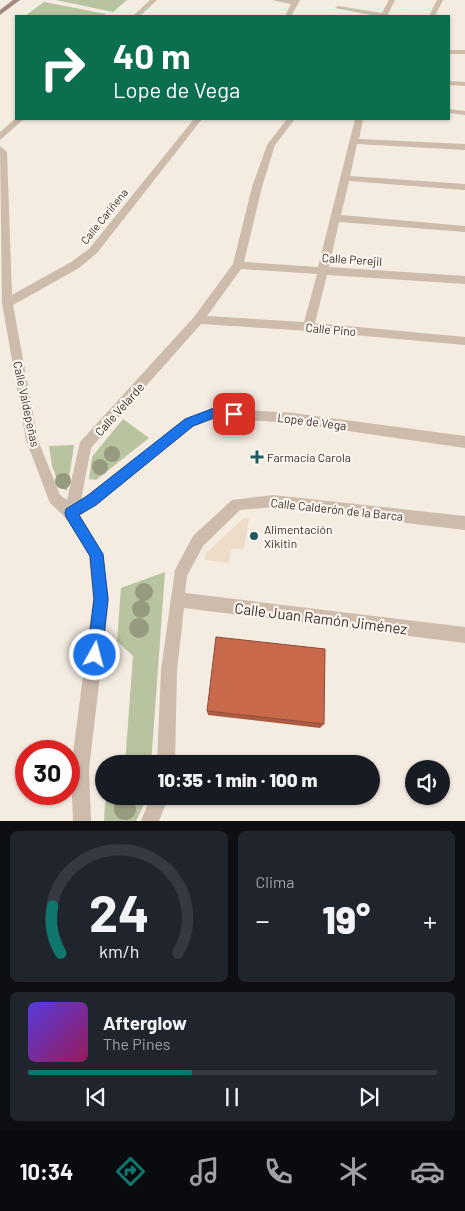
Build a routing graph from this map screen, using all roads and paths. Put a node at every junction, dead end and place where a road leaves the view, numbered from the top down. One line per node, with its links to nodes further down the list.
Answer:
1 (18, 0): 9 (street)
2 (154, 0): 10 (street)
3 (275, 0): 7 (street)
4 (343, 0): 8 (street)
5 (392, 0): 14 (street)
6 (440, 0): 15 (street)
7 (296, 2): 11 (street)
8 (338, 8): 12 (street); 13 (street)
9 (2, 11)
10 (137, 15)
11 (289, 15)
12 (334, 15)
13 (380, 15)
14 (386, 15)
15 (432, 15)
16 (450, 52): 17 (street)
17 (465, 52)
18 (450, 83): 19 (street)
19 (465, 84)
20 (450, 112): 21 (street)
21 (465, 112)
22 (19, 120): 26 (street)
23 (197, 120): 37 (street, Calle Cariñena)
24 (290, 120): 34 (street)
25 (359, 120): 27 (street)
26 (0, 137)
27 (353, 141): 28 (street); 30 (street)
28 (465, 147)
29 (0, 149): 37 (street, Calle Valdepeñas)
30 (344, 178): 31 (street); 32 (street)
31 (465, 187)
32 (334, 218): 33 (street); 35 (street)
33 (465, 229)
34 (238, 265): 35 (street, Calle Perejil); 38 (street, Calle Velarde)
35 (322, 270): 36 (street, Calle Perejil); 39 (street)
36 (465, 280)
37 (7, 303): 42 (street, Calle Valdepeñas)
38 (198, 320): 39 (street, Calle Pino); 42 (street, Calle Velarde)
39 (309, 327): 40 (street, Calle Pino)
40 (465, 341)
41 (465, 442): 42 (street, Lope de Vega)
42 (71, 513): 48 (street, Calle Valdepeñas)
43 (465, 522): 44 (street, Calle Calderón de la Barca)
44 (177, 600): 45 (street, Calle Juan Ramón Jiménez); 46 (street, Calle Calderón de la Barca)
45 (465, 635)
46 (166, 755)
47 (156, 805): 49 (street)
48 (82, 821)
49 (150, 821)

